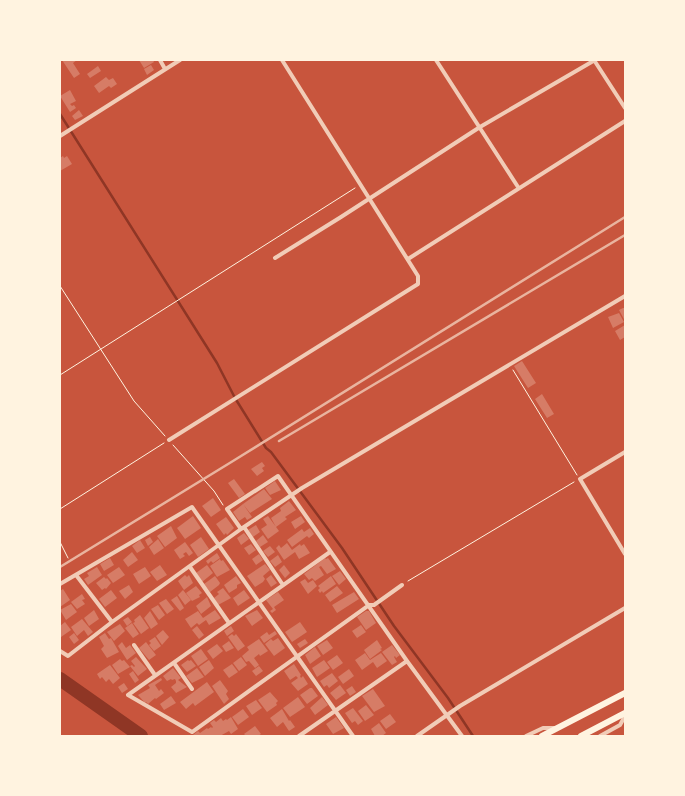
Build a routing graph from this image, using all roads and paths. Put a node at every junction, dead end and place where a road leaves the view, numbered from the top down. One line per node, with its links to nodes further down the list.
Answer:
1 (160, 60): 6 (street)
2 (180, 60): 6 (street)
3 (282, 60): 11 (street)
4 (436, 60): 9 (street)
5 (595, 60): 7 (street); 9 (street)
6 (165, 69): 10 (street)
7 (625, 108)
8 (625, 121): 12 (street)
9 (480, 127): 12 (street); 13 (street)
10 (60, 136)
11 (360, 185): 13 (street); 18 (path)
12 (518, 188): 15 (street)
13 (369, 199): 14 (street); 15 (street)
14 (275, 258)
15 (408, 259): 21 (street)
16 (60, 286): 18 (path)
17 (625, 296): 19 (street)
18 (101, 349): 20 (path); 21 (path)
19 (510, 365): 23 (path); 24 (street)
20 (60, 375)
21 (168, 440): 25 (path); 26 (path)
22 (625, 452): 23 (street)
23 (580, 479): 31 (street); 37 (path)
24 (293, 494): 26 (street); 27 (street); 30 (street)
25 (60, 509)
26 (227, 509): 27 (street)
27 (243, 528): 29 (street); 36 (street)
28 (60, 542): 32 (path)
29 (220, 546): 33 (street); 34 (street); 38 (street)
30 (330, 552): 36 (street); 39 (street)
31 (625, 554)
32 (68, 558)
33 (190, 567): 41 (street); 42 (street)
34 (76, 575): 35 (street); 41 (street)
35 (60, 584)
36 (283, 585): 38 (street)
37 (402, 585): 39 (street)
38 (259, 602): 42 (street); 45 (street)
39 (372, 605): 45 (street); 46 (street)
40 (625, 608): 52 (street)
41 (112, 622): 44 (street)
42 (229, 623): 47 (street)
43 (134, 645): 48 (street)
44 (60, 651)
45 (298, 655): 48 (street); 51 (street)
46 (407, 661): 51 (street); 52 (street)
47 (174, 663): 48 (street); 49 (street)
48 (156, 675)
49 (192, 689)
50 (625, 693): 54 (highway)
51 (335, 711): 55 (street); 56 (street)
52 (446, 715): 57 (street); 58 (street)
53 (625, 715): 61 (highway); 62 (street)
54 (558, 728): 59 (street); 60 (highway)
55 (300, 736)
56 (353, 736)
57 (417, 736)
58 (462, 736)
59 (526, 736)
60 (542, 736)
61 (581, 736)
62 (600, 736)

